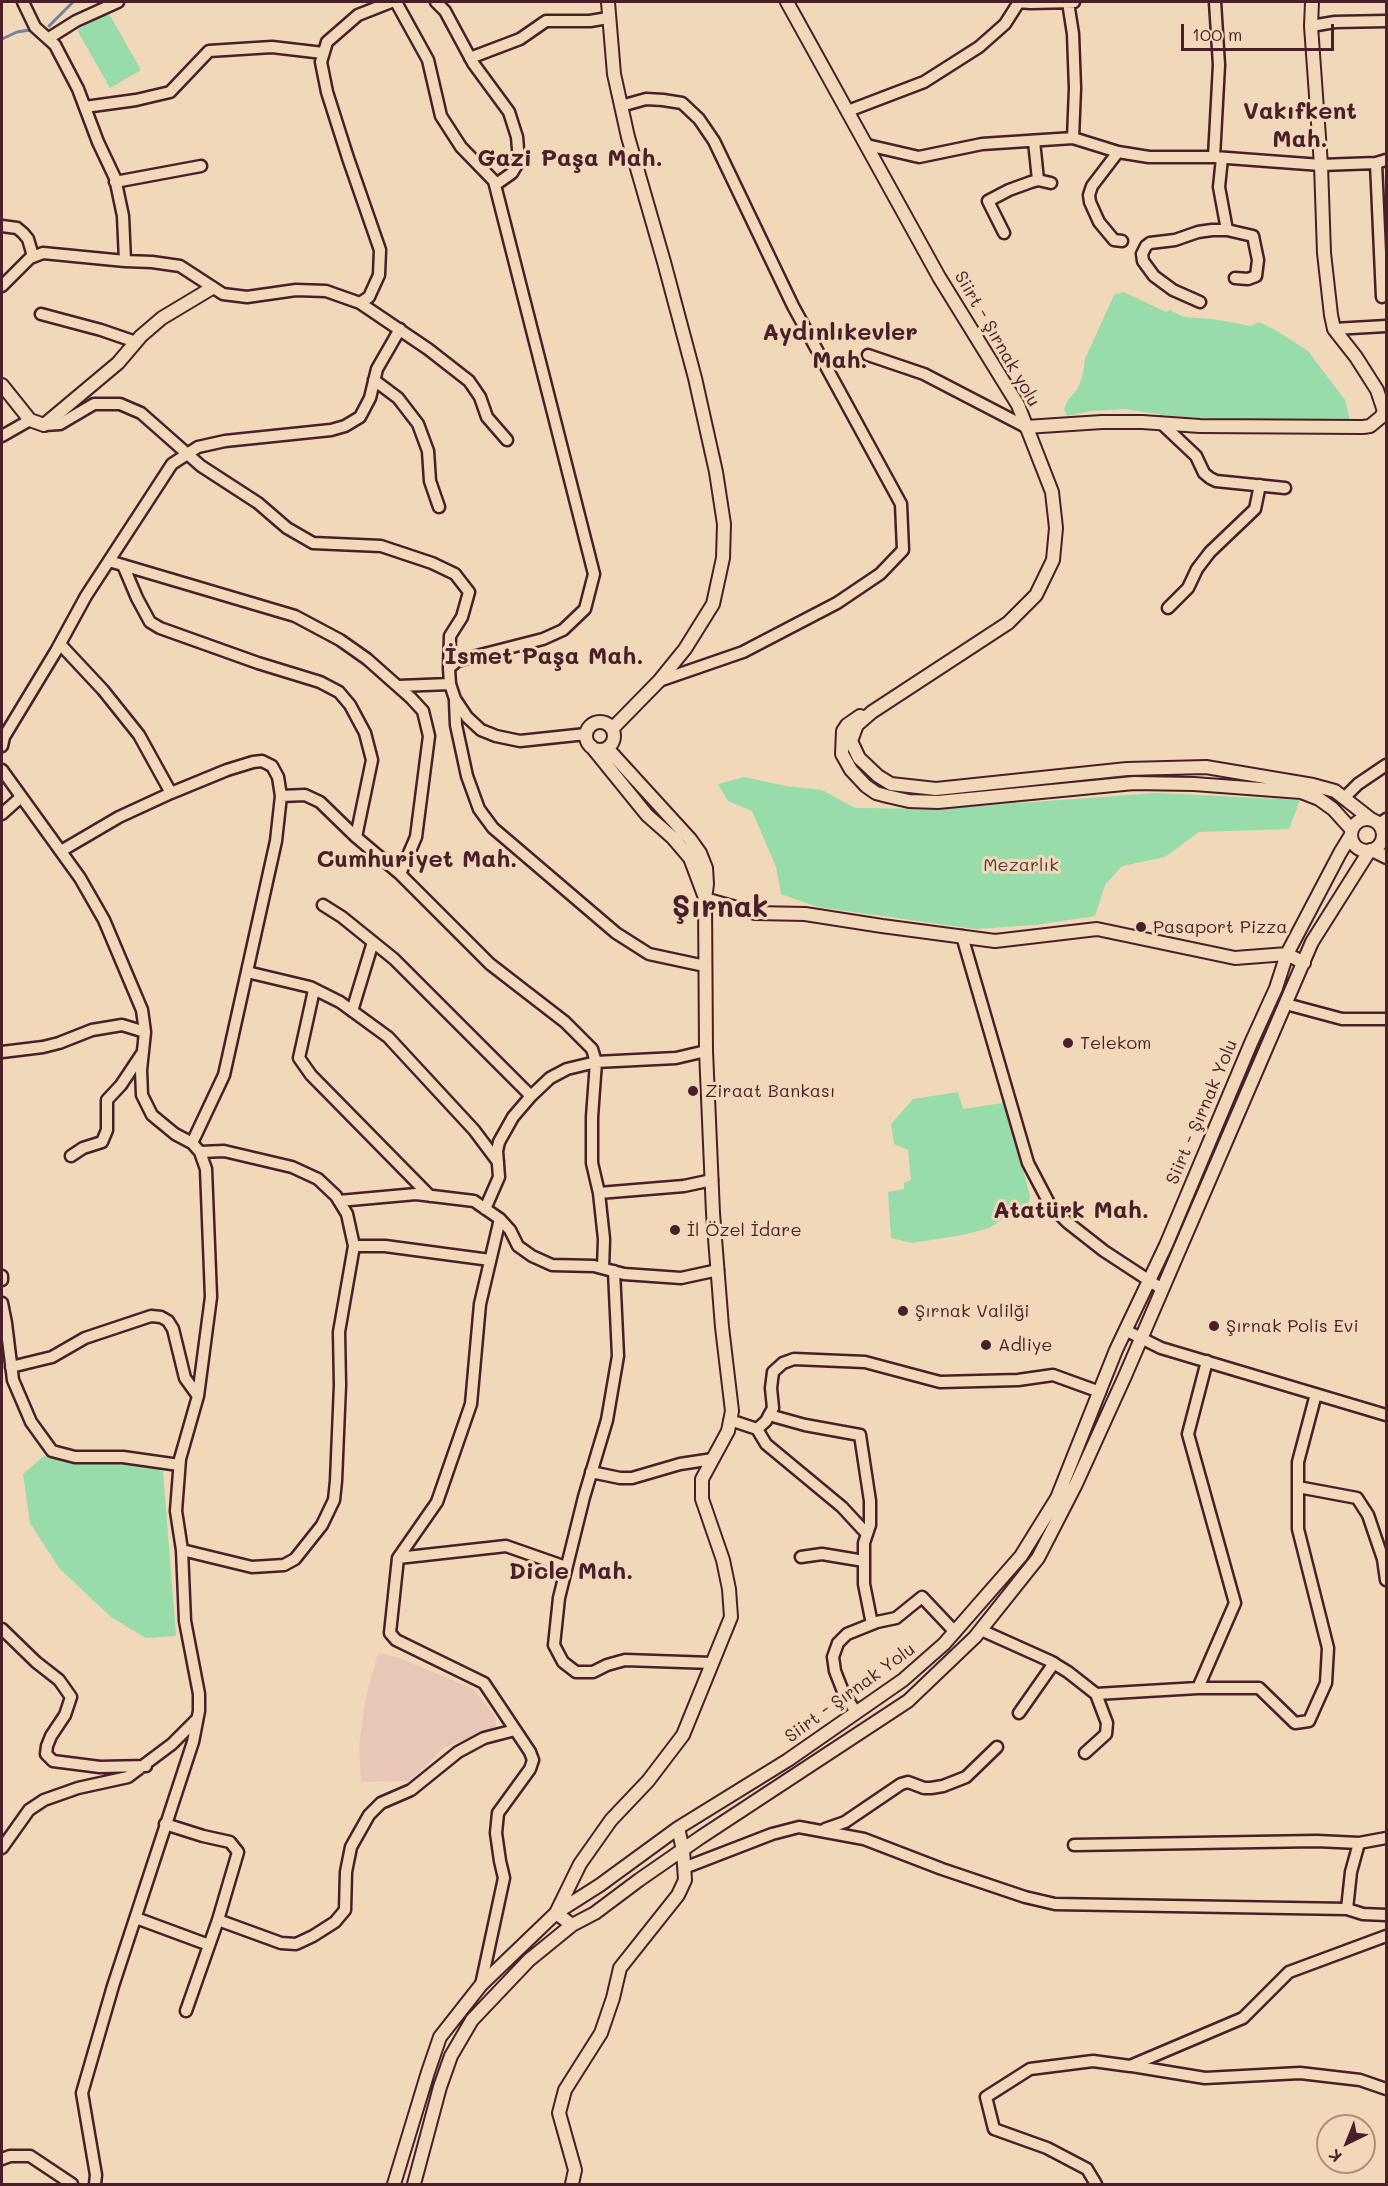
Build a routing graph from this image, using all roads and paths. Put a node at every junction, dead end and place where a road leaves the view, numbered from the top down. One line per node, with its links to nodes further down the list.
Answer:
1 (23, 2): 16 (street)
2 (118, 2): 16 (street)
3 (391, 2): 17 (street)
4 (396, 2): 33 (street)
5 (436, 2): 18 (street)
6 (608, 2): 13 (street)
7 (787, 2): 21 (street, Siirt - Şırnak yolu)
8 (1019, 2): 9 (street); 21 (street)
9 (1068, 2): 10 (street); 22 (street)
10 (1074, 2)
11 (1215, 2): 26 (street)
12 (1312, 2): 15 (street)
13 (608, 18): 18 (street); 19 (street)
14 (1386, 21): 15 (street)
15 (1311, 26): 28 (street)
16 (49, 38): 20 (street)
17 (323, 53): 20 (street); 45 (street)
18 (470, 58): 33 (street)
19 (621, 106): 69 (street); 69 (street)
20 (85, 107): 31 (street)
21 (848, 111): 24 (street, Siirt - Şırnak yolu)
22 (1073, 138): 23 (street); 25 (street)
23 (1034, 141): 24 (street); 30 (street)
24 (867, 146): 57 (street, Siirt - Şırnak yolu)
25 (1118, 153): 26 (street); 37 (street)
26 (1218, 158): 28 (street); 35 (street)
27 (1381, 161): 28 (street); 43 (street)
28 (1321, 165): 49 (street)
29 (201, 166): 31 (street)
30 (1038, 180): 32 (street); 36 (street)
31 (116, 182): 39 (street)
32 (1051, 183)
33 (495, 185): 68 (street)
34 (2, 226): 38 (street)
35 (1227, 230): 40 (street); 44 (street)
36 (1004, 233)
37 (1122, 241)
38 (33, 256): 39 (street); 41 (street)
39 (125, 261): 42 (street)
40 (1235, 278)
41 (2, 286)
42 (212, 288): 45 (street); 50 (street)
43 (1382, 297)
44 (1200, 302)
45 (360, 303): 48 (street)
46 (41, 314): 50 (street)
47 (1386, 326): 49 (street)
48 (400, 329): 52 (street); 59 (street)
49 (1334, 329): 55 (street)
50 (136, 342): 56 (street)
51 (868, 356): 57 (street)
52 (374, 380): 60 (street); 63 (street)
53 (2, 385): 54 (street)
54 (30, 420): 56 (street); 58 (street)
55 (1161, 423): 57 (street); 61 (street)
56 (44, 425): 60 (street)
57 (1026, 427): 73 (street, Siirt - Şırnak yolu)
58 (2, 436)
59 (507, 440)
60 (189, 453): 64 (street); 68 (street)
61 (1260, 485): 62 (street); 66 (street)
62 (1285, 488)
63 (439, 507)
64 (109, 561): 65 (street); 67 (street)
65 (123, 565): 71 (street); 88 (street)
66 (1168, 608)
67 (60, 644): 76 (street); 81 (street)
68 (449, 668): 70 (street)
69 (659, 681): 74 (street)
70 (450, 684): 71 (street); 72 (street)
71 (399, 686): 92 (street)
72 (455, 699): 75 (street); 99 (street)
73 (872, 712): 84 (street); 87 (street)
74 (612, 729): 75 (street); 77 (street)
75 (589, 740): 77 (street); 93 (street)
76 (2, 746)
77 (607, 748): 93 (street)
78 (1386, 765): 84 (street)
79 (2, 770): 80 (street)
80 (7, 782): 83 (street)
81 (171, 793): 82 (street); 90 (street)
82 (281, 796): 88 (street); 100 (street)
83 (21, 797): 85 (street); 90 (street)
84 (1344, 798): 86 (street)
85 (2, 814)
86 (1381, 827): 87 (street); 89 (street)
87 (1352, 832): 89 (street); 97 (street, Siirt - Şırnak Yolu)
88 (356, 837): 92 (street)
89 (1371, 850): 91 (street); 98 (street, Siirt - Şırnak Yolu)
90 (61, 851): 105 (street)
91 (1386, 857)
92 (400, 874): 109 (street)
93 (705, 899): 95 (street); 99 (street)
94 (323, 905): 96 (street)
95 (962, 936): 97 (street); 125 (street)
96 (373, 942): 103 (street); 110 (street)
97 (1287, 954): 98 (street); 125 (street, Siirt - Şırnak Yolu)
98 (1304, 963): 102 (street, Siirt - Şırnak Yolu)
99 (705, 966): 106 (street)
100 (247, 972): 101 (street); 111 (street)
101 (314, 990): 103 (street); 117 (street)
102 (1286, 1004): 104 (street); 126 (street, Siirt - Şırnak Yolu)
103 (352, 1011): 114 (street)
104 (1386, 1019)
105 (145, 1032): 107 (street); 108 (street)
106 (706, 1051): 109 (street); 115 (street)
107 (2, 1052)
108 (143, 1052): 111 (street); 113 (street)
109 (596, 1062): 110 (street); 116 (street)
110 (531, 1096): 114 (street)
111 (192, 1143): 112 (street)
112 (200, 1152): 118 (street); 134 (street)
113 (71, 1156)
114 (499, 1162): 119 (street)
115 (712, 1180): 116 (street); 124 (street)
116 (599, 1192): 123 (street)
117 (430, 1196): 118 (street); 119 (street)
118 (339, 1201): 121 (street)
119 (485, 1209): 120 (street)
120 (500, 1219): 122 (street); 123 (street)
121 (354, 1246): 122 (street); 144 (street)
122 (490, 1260): 146 (street)
123 (608, 1270): 124 (street); 141 (street)
124 (718, 1270): 137 (street)
125 (1148, 1281): 126 (street); 128 (street, Siirt - Şırnak Yolu)
126 (1162, 1289): 129 (street, Siirt - Şırnak Yolu)
127 (2, 1303): 131 (street)
128 (1125, 1330): 129 (street); 132 (street, Siirt - Şırnak Yolu)
129 (1140, 1339): 130 (street); 152 (street, Siirt - Şırnak Yolu)
130 (1207, 1361): 133 (street); 156 (street)
131 (11, 1367): 134 (street); 140 (street)
132 (1100, 1392): 135 (street); 153 (street, Siirt - Şırnak Yolu)
133 (1316, 1394): 136 (street); 142 (street)
134 (198, 1396): 140 (street)
135 (769, 1415): 138 (street); 143 (street)
136 (1386, 1415)
137 (730, 1420): 138 (street); 139 (street)
138 (757, 1429): 143 (street)
139 (713, 1459): 141 (street); 155 (street)
140 (179, 1465): 144 (street)
141 (591, 1472): 148 (street)
142 (1298, 1487): 149 (street); 156 (street)
143 (867, 1534): 147 (street)
144 (182, 1550): 160 (street)
145 (801, 1557): 147 (street)
146 (398, 1558): 148 (street); 161 (street)
147 (864, 1562): 150 (street)
148 (566, 1567): 155 (street)
149 (1386, 1580)
150 (872, 1624): 153 (street); 158 (street)
151 (2, 1629): 164 (street)
152 (981, 1630): 154 (street); 172 (street, Siirt - Şırnak Yolu)
153 (955, 1632): 158 (street, Siirt - Şırnak Yolu)
154 (1054, 1663): 157 (street); 159 (street)
155 (712, 1664): 175 (street)
156 (1198, 1688): 157 (street)
157 (1096, 1694): 163 (street)
158 (856, 1712): 166 (street, Siirt - Şırnak Yolu)
159 (1019, 1713)
160 (197, 1719): 164 (street); 165 (street)
161 (515, 1730): 178 (street); 182 (street)
162 (997, 1747): 167 (street)
163 (1085, 1753)
164 (146, 1766): 171 (street)
165 (165, 1824): 177 (street); 178 (street)
166 (678, 1828): 172 (street); 175 (street, Siirt - Şırnak Yolu)
167 (822, 1830): 173 (street); 174 (street)
168 (1386, 1838): 169 (street)
169 (1359, 1843): 170 (street); 174 (street)
170 (1074, 1845)
171 (2, 1848)
172 (683, 1850): 173 (street); 179 (street, Siirt - Şırnak Yolu)
173 (684, 1868): 191 (street)
174 (1347, 1909): 176 (street)
175 (556, 1913): 179 (street); 182 (street, Siirt - Şırnak Yolu)
176 (1386, 1915)
177 (136, 1918): 181 (street); 188 (street)
178 (218, 1920): 181 (street)
179 (572, 1925): 190 (street, Siirt - Şırnak Yolu)
180 (1386, 1936): 184 (street)
181 (209, 1945): 183 (street)
182 (481, 1985): 189 (street, Siirt - Şırnak Yolu)
183 (186, 2011)
184 (1130, 2066): 185 (street); 192 (street)
185 (1386, 2089)
186 (2, 2158): 187 (street)
187 (72, 2184)
188 (94, 2184)
189 (394, 2184)
190 (414, 2184)
191 (572, 2184)
192 (1096, 2184)

